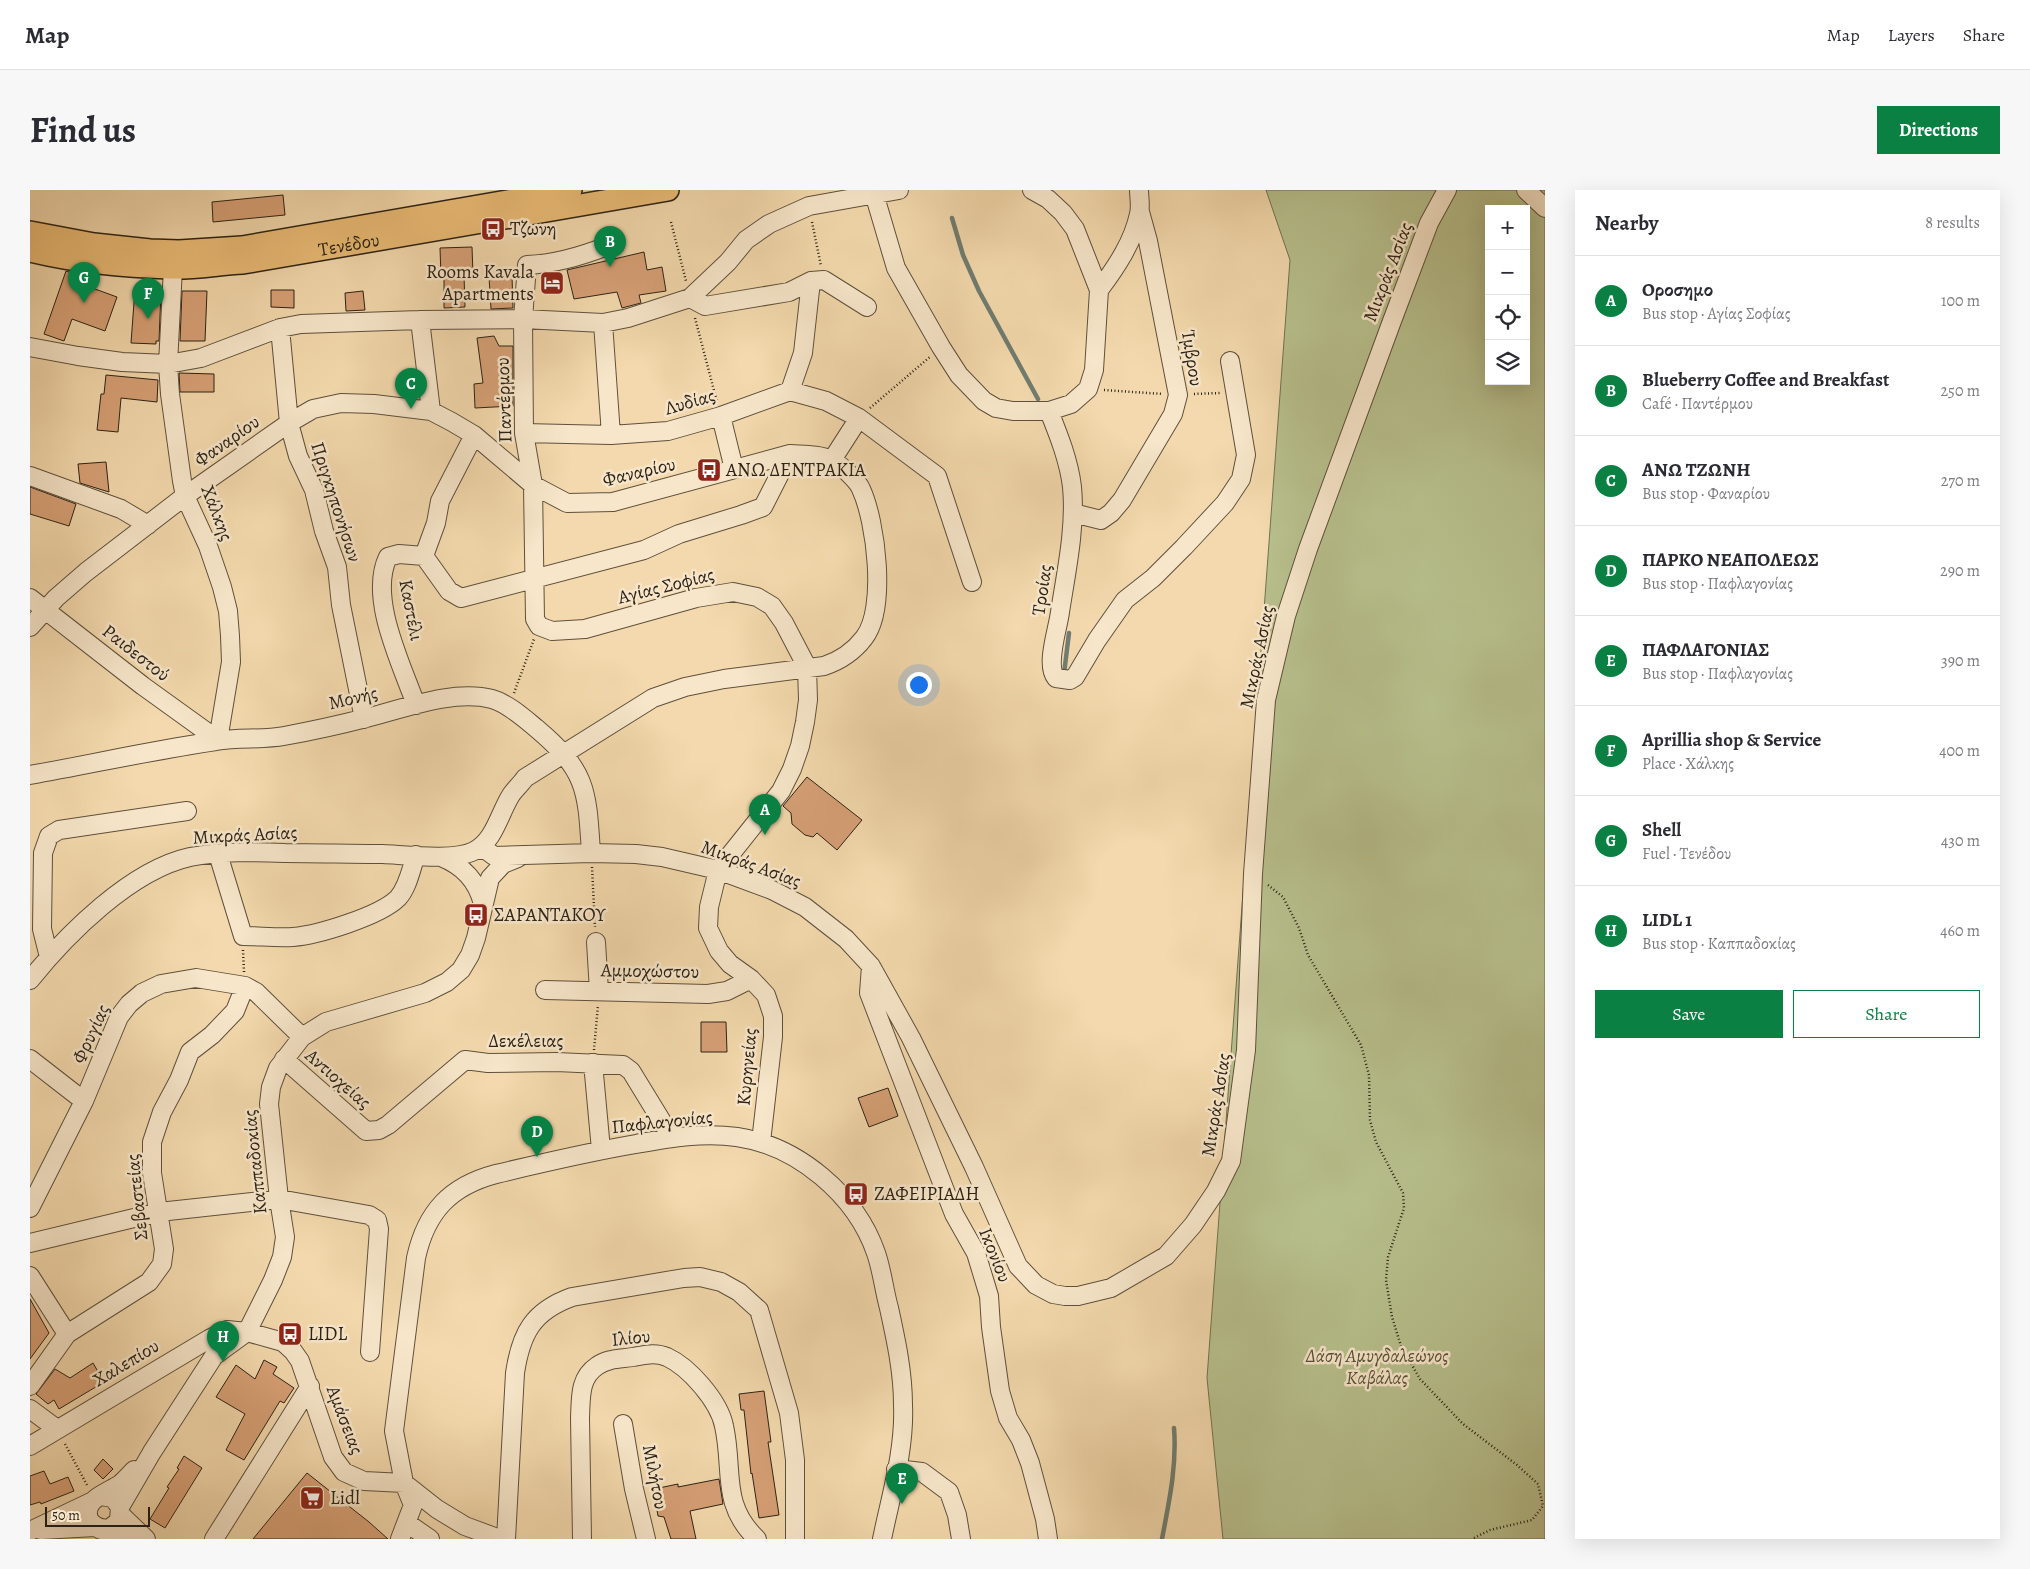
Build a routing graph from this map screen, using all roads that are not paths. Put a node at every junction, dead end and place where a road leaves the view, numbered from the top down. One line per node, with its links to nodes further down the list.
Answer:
1 (571, 190): 11 (main road, Τενέδου)
2 (668, 190): 14 (main road, Τενέδου)
3 (899, 190): 8 (street)
4 (1032, 190): 16 (street)
5 (1139, 190): 10 (street, Ίμβρου)
6 (1447, 190): 69 (street, Μικράς Ασίας)
7 (1526, 190): 9 (street)
8 (874, 192): 17 (street); 28 (street)
9 (1545, 208)
10 (1140, 212): 16 (street, Ίμβρου); 41 (street, Ίμβρου)
11 (30, 232)
12 (611, 237): 19 (street, Παντέρμου)
13 (30, 251): 14 (main road, Τενέδου)
14 (173, 268): 25 (street, Χάλκης)
15 (818, 281): 17 (street); 18 (street); 26 (street)
16 (1100, 290): 28 (street)
17 (690, 298): 21 (street)
18 (867, 307)
19 (523, 319): 20 (street); 21 (street); 32 (street, Παντέρμου)
20 (420, 320): 22 (street); 27 (street)
21 (603, 323): 34 (street)
22 (280, 328): 25 (street); 31 (street, Πριγκηπονήσων)
23 (30, 347): 25 (street)
24 (1230, 361): 41 (street, Τροίας)
25 (168, 364): 40 (street, Χάλκης)
26 (790, 391): 29 (street, Λυδίας); 30 (street)
27 (431, 411): 31 (street, Φαναρίου); 33 (street, Φαναρίου)
28 (1049, 411): 41 (street, Τροίας)
29 (720, 416): 34 (street, Λυδίας); 37 (street)
30 (859, 418): 36 (street); 45 (street)
31 (288, 423): 40 (street, Φαναρίου); 52 (street, Πριγκηπονήσων)
32 (524, 433): 34 (street, Λυδίας); 39 (street, Παντέρμου)
33 (474, 435): 39 (street, Φαναρίου); 43 (street, Καστέλι)
34 (611, 435)
35 (790, 454): 36 (street, Φαναρίου); 37 (street, Φαναρίου); 44 (street, Καστέλι)
36 (832, 460): 50 (street, Φαναρίου)
37 (734, 469): 39 (street, Φαναρίου)
38 (30, 476): 42 (street)
39 (533, 485): 44 (street, Παντέρμου)
40 (186, 496): 42 (street, Φαναρίου); 53 (street, Χάλκης)
41 (1073, 513)
42 (148, 525): 47 (street, Φαναρίου)
43 (424, 556): 44 (street, Καστέλι); 51 (street, Καστέλι)
44 (535, 578): 48 (street, Παντέρμου)
45 (972, 582)
46 (30, 598): 47 (street, Ραιδεστού)
47 (46, 609): 49 (street, Φαναρίου); 53 (street, Ραιδεστού)
48 (539, 626): 50 (street, Αγίας Σοφίας)
49 (30, 627)
50 (808, 667): 54 (street, Φαναρίου); 64 (street, Αγίας Σοφίας)
51 (416, 705): 52 (street, Μονής); 54 (street, Μονής)
52 (364, 719): 53 (street, Μονής)
53 (218, 740): 55 (street, Μονής)
54 (564, 753): 57 (street, Φαναρίου); 59 (street, Μονής)
55 (30, 775)
56 (187, 811): 68 (street)
57 (501, 816): 58 (street); 63 (street, Καππαδοκίας)
58 (474, 851): 62 (street, Μικράς Ασίας); 63 (street); 65 (street)
59 (591, 853): 63 (street, Μικράς Ασίας); 64 (street, Μικράς Ασίας)
60 (218, 854): 61 (street, Μικράς Ασίας); 61 (street); 68 (street, Μικράς Ασίας)
61 (416, 855): 62 (street, Μικράς Ασίας)
62 (440, 856): 65 (street)
63 (493, 869): 65 (street); 66 (street, Καππαδοκίας)
64 (718, 870): 69 (street, Μικράς Ασίας); 70 (street, Κυρηνείας)
65 (468, 875): 66 (street)
66 (482, 909): 75 (street, Καππαδοκίας)
67 (596, 942): 74 (street)
68 (49, 957): 71 (street, Μικράς Ασίας)
69 (871, 966): 118 (street, Ικονίου)
70 (751, 979): 74 (street, Αμμοχώστου); 82 (street, Κυρηνείας)
71 (30, 980)
72 (245, 986): 75 (street, Φρυγίας); 79 (street, Φρυγίας); 86 (street, Σεβαστείας)
73 (545, 990): 74 (street, Αμμοχώστου)
74 (599, 991)
75 (302, 1037): 77 (street, Καππαδοκίας)
76 (30, 1059): 79 (street)
77 (284, 1059): 80 (street, Αντιοχείας); 84 (street, Καππαδοκίας)
78 (593, 1063): 80 (street, Δεκέλειας); 81 (street, Δεκέλειας); 83 (street)
79 (84, 1101): 85 (street, Φρυγίας)
80 (366, 1131)
81 (672, 1138): 82 (street, Παφλαγονίας); 83 (street, Παφλαγονίας)
82 (761, 1142): 99 (street, Παφλαγονίας)
83 (601, 1150): 100 (street, Παφλαγονίας)
84 (279, 1199): 86 (street); 89 (street, Καππαδοκίας); 91 (street)
85 (30, 1208)
86 (159, 1212): 87 (street); 90 (street, Σεβαστείας)
87 (30, 1243)
88 (30, 1276): 90 (street)
89 (247, 1332): 93 (street, Αμάσειας); 96 (street, Χαλεπίου); 98 (street, Καππαδοκίας)
90 (67, 1334): 92 (street)
91 (370, 1352)
92 (30, 1386)
93 (310, 1386): 100 (street, Αμάσειας); 108 (street)
94 (30, 1409): 96 (street)
95 (623, 1424): 113 (street, Μιλήτου)
96 (57, 1429): 97 (street, Χαλεπίου)
97 (30, 1446)
98 (152, 1452): 101 (street); 102 (street)
99 (896, 1469): 116 (street, Παφλαγονίας); 117 (street)
100 (404, 1483): 105 (street, Παφλαγονίας); 110 (street)
101 (96, 1499): 102 (street); 103 (street); 104 (street)
102 (121, 1511): 103 (street); 107 (street)
103 (97, 1528): 104 (street); 106 (street)
104 (32, 1530)
105 (403, 1531): 109 (street)
106 (126, 1539)
107 (146, 1539)
108 (214, 1539)
109 (430, 1539)
110 (500, 1539)
111 (506, 1539): 115 (street)
112 (582, 1539): 114 (street, Ιλίου)
113 (646, 1539)
114 (757, 1539)
115 (795, 1539)
116 (882, 1539)
117 (961, 1539)
118 (1048, 1539)

